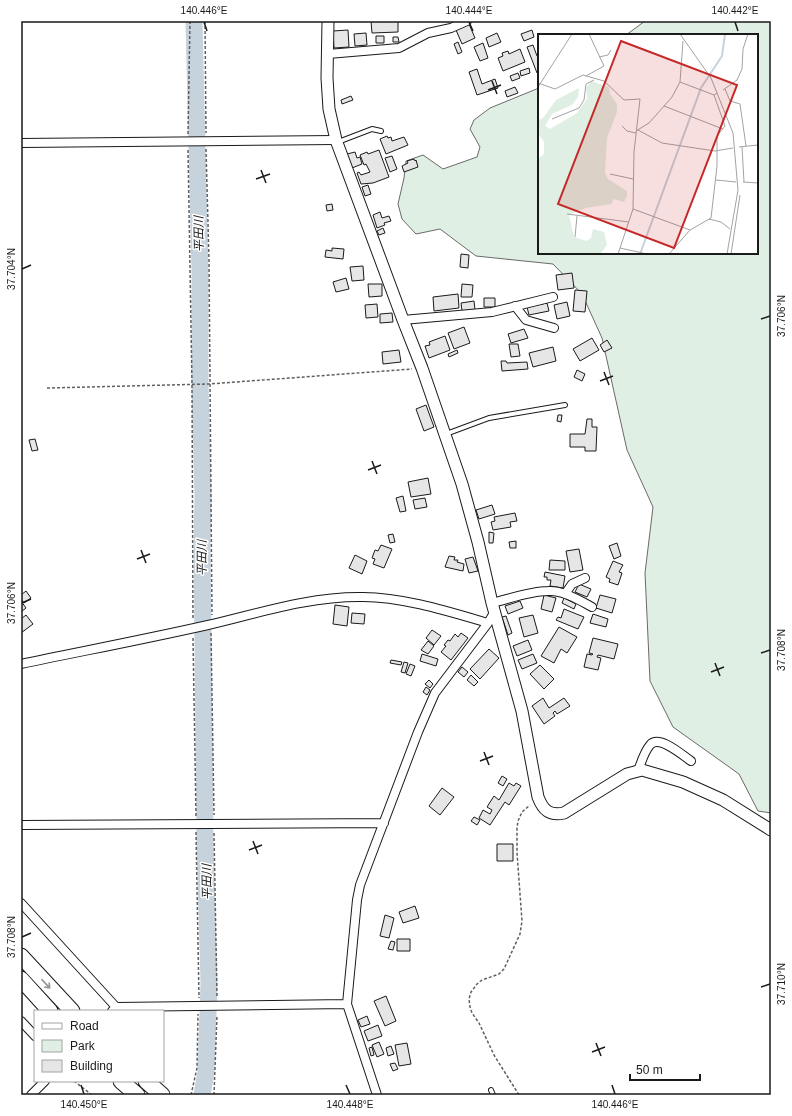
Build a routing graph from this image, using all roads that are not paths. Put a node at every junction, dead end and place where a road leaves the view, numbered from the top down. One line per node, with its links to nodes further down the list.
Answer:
1 (328, 21): 3 (street)
2 (468, 21): 3 (street)
3 (328, 54): 5 (street)
4 (381, 131): 5 (lane)
5 (337, 141): 6 (street); 9 (street)
6 (21, 143)
7 (552, 297): 8 (street)
8 (515, 306): 9 (street); 10 (street)
9 (403, 320): 12 (street)
10 (554, 328)
11 (565, 406): 12 (lane)
12 (445, 434): 15 (street)
13 (585, 578): 14 (street)
14 (565, 594): 15 (street); 16 (street)
15 (494, 607): 17 (street); 20 (street)
16 (592, 607)
17 (488, 623): 18 (street); 21 (street)
18 (21, 664)
19 (691, 761): 20 (street)
20 (638, 771): 23 (street)
21 (384, 823): 22 (street); 27 (street)
22 (21, 825)
23 (771, 830)
24 (21, 903): 28 (street)
25 (21, 956): 30 (highway, one-way to 30)
26 (21, 979): 29 (highway)
27 (347, 1004): 28 (street); 39 (street)
28 (114, 1009)
29 (49, 1010)
30 (71, 1010)
31 (21, 1021): 32 (street)
32 (34, 1035)
33 (44, 1082): 36 (street)
34 (122, 1082): 37 (highway)
35 (147, 1082): 38 (highway)
36 (31, 1095)
37 (137, 1095)
38 (162, 1095)
39 (377, 1095)

